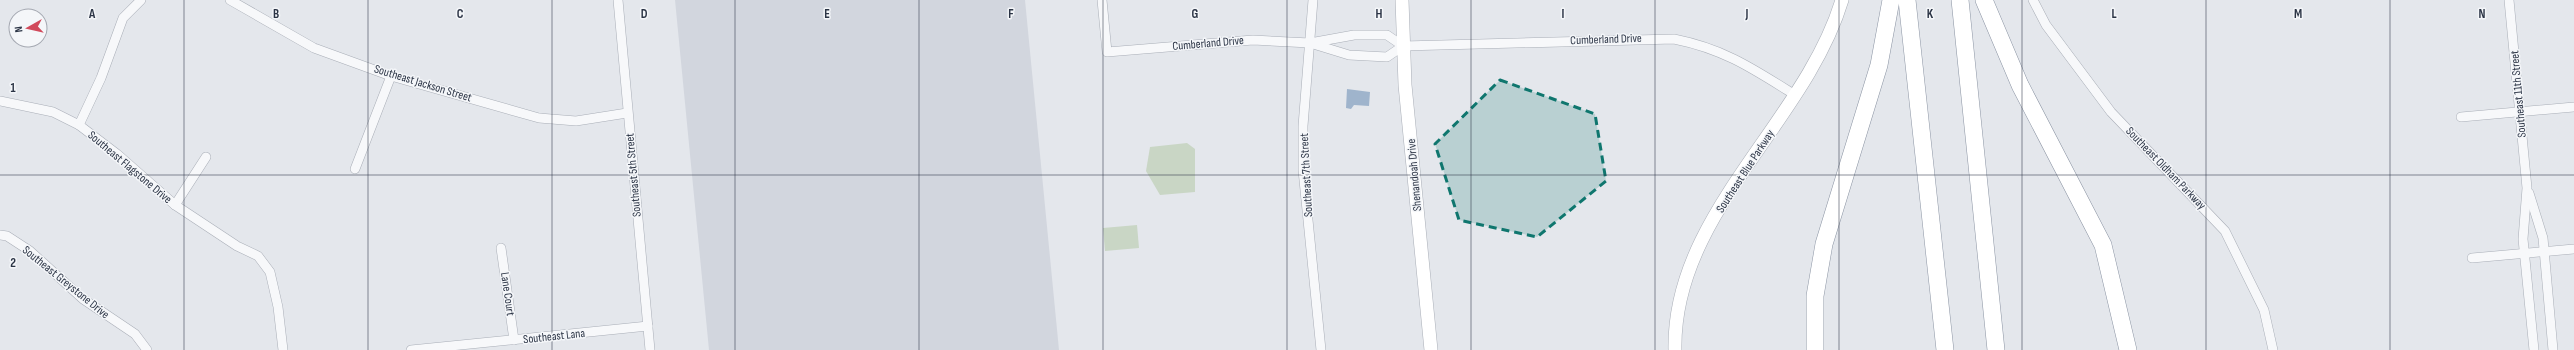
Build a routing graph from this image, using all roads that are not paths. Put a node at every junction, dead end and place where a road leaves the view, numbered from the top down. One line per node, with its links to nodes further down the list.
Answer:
1 (141, 0): 23 (street)
2 (230, 0): 16 (street, Southeast Jackson Street)
3 (618, 0): 21 (street, Southeast 5th Street)
4 (1102, 0): 14 (street, Cumberland Drive)
5 (1313, 0): 14 (street, Southeast 7th Street)
6 (1402, 0): 15 (street, Shenandoah Drive)
7 (1842, 0): 17 (street, Southeast Blue Parkway)
8 (1890, 0): 43 (highway)
9 (1907, 0): 44 (highway)
10 (1960, 0): 45 (highway)
11 (1984, 0): 46 (highway)
12 (2033, 0): 47 (street, Southeast Oldham Parkway)
13 (2509, 0): 20 (street, Southeast 11th Street)
14 (1310, 42): 15 (street, Cumberland Drive); 15 (street, Cumberland Drive); 40 (street, Southeast 7th Street)
15 (1403, 46): 17 (street, Cumberland Drive); 41 (street, Shenandoah Drive)
16 (391, 76): 21 (street, Southeast Jackson Street); 25 (street)
17 (1795, 95): 42 (street, Southeast Blue Parkway)
18 (0, 101): 23 (street, Southeast Flagstone Drive)
19 (2574, 107): 20 (street)
20 (2520, 112): 22 (street); 26 (street, Southeast 11th Street)
21 (627, 113): 34 (street, Southeast 5th Street)
22 (2461, 117)
23 (79, 125): 27 (street, Southeast Flagstone Drive)
24 (206, 157): 27 (street)
25 (355, 169)
26 (2527, 188): 31 (street, Southeast 11th Street); 32 (street, Southeast 11th Street)
27 (175, 205): 37 (street, Southeast Flagstone Drive)
28 (0, 235): 36 (street, Southeast Greystone Drive)
29 (501, 248): 35 (street, Lane Court)
30 (2574, 249): 31 (street)
31 (2545, 252): 32 (street); 49 (street, Southeast 11th Street)
32 (2524, 254): 33 (street); 48 (street, Southeast 11th Street)
33 (2472, 258)
34 (648, 326): 35 (street, Southeast Lana); 39 (street, Southeast 5th Street)
35 (514, 340): 38 (street, Southeast Lana)
36 (147, 350)
37 (283, 350)
38 (411, 350)
39 (650, 350)
40 (1321, 350)
41 (1431, 350)
42 (1675, 350)
43 (1815, 350)
44 (1945, 350)
45 (1996, 350)
46 (2128, 350)
47 (2273, 350)
48 (2534, 350)
49 (2553, 350)

